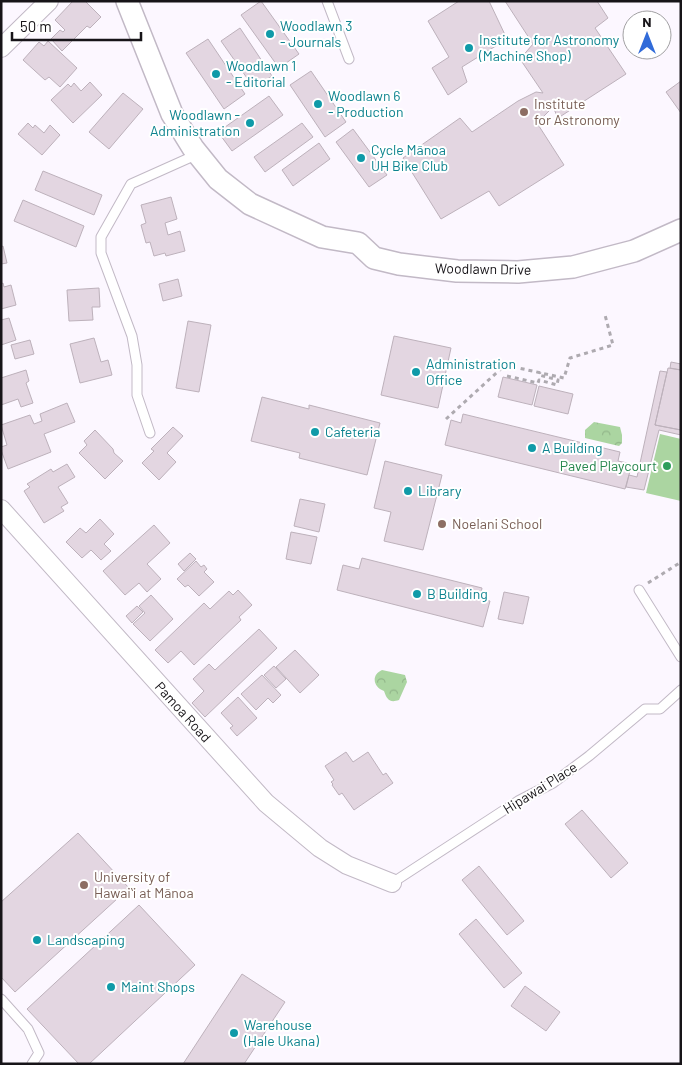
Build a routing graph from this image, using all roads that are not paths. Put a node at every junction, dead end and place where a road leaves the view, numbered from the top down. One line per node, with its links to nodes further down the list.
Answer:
1 (49, 1): 4 (street)
2 (127, 1): 6 (street, Woodlawn Drive)
3 (327, 1): 5 (lane)
4 (1, 48)
5 (349, 58)
6 (198, 154): 7 (street, Woodlawn Drive); 8 (lane)
7 (681, 230)
8 (150, 433)
9 (2, 510): 13 (street, Pamoa Road)
10 (639, 590): 11 (lane)
11 (681, 657)
12 (681, 690): 13 (lane, Hipawai Place)
13 (392, 883)
14 (1, 999): 15 (lane)
15 (32, 1064)

